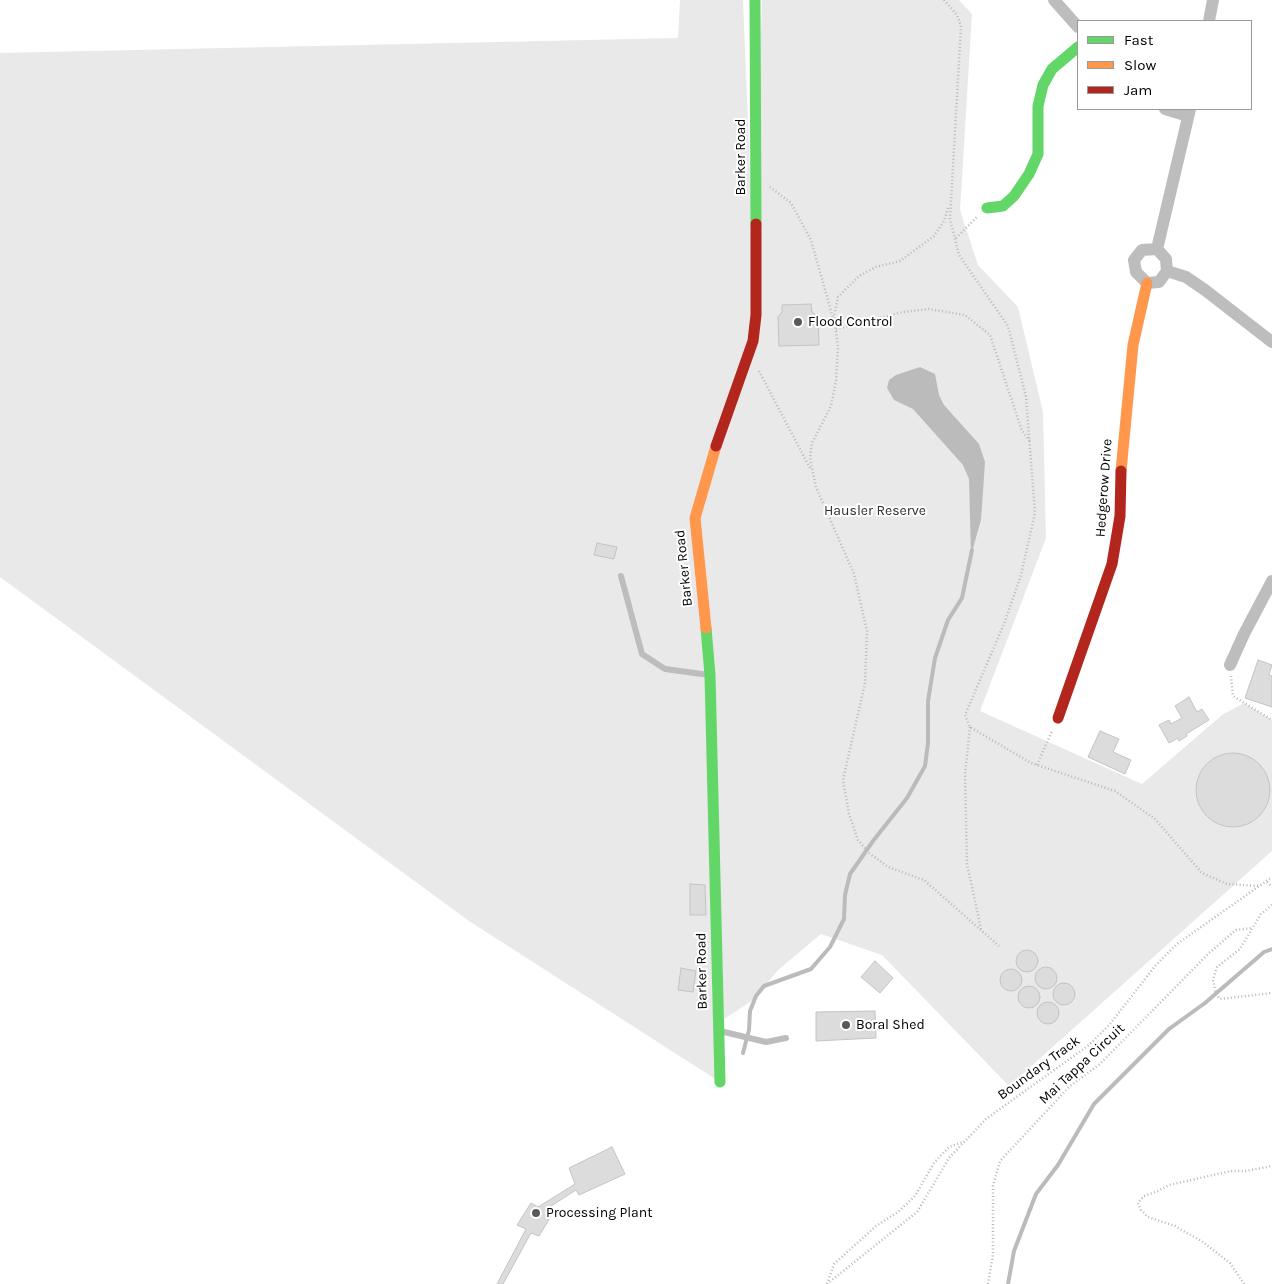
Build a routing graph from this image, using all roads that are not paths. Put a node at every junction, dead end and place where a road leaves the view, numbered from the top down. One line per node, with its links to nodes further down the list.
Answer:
1 (755, 0): 17 (street, Barker Road)
2 (1054, 0): 5 (street)
3 (1213, 0): 4 (street)
4 (1209, 20)
5 (1077, 26)
6 (1077, 48): 9 (street)
7 (1173, 110): 8 (street)
8 (1189, 112): 10 (street)
9 (987, 208)
10 (1157, 249): 11 (street); 12 (street)
11 (1167, 271): 12 (street); 13 (street)
12 (1147, 283): 18 (street, Hedgerow Drive)
13 (1271, 339)
14 (621, 576): 17 (lane)
15 (1272, 581): 16 (street)
16 (1230, 665)
17 (710, 675): 19 (street, Barker Road)
18 (1058, 718)
19 (719, 1031): 20 (lane); 21 (street, Barker Road)
20 (786, 1038)
21 (720, 1082)

